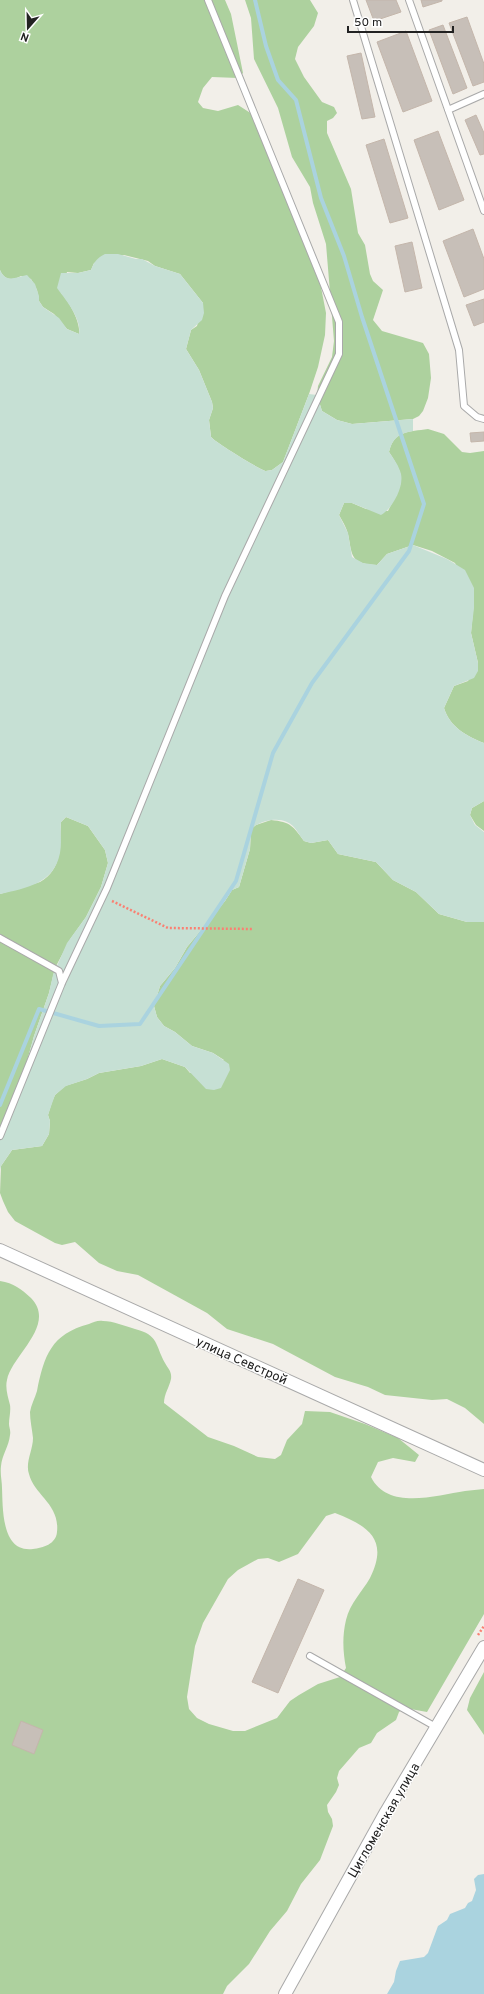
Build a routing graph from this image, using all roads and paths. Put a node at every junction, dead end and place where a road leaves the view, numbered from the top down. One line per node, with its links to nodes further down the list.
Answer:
1 (208, 0): 8 (lane)
2 (353, 0): 7 (lane)
3 (409, 0): 5 (lane)
4 (484, 94): 5 (lane)
5 (448, 110): 6 (lane)
6 (484, 210)
7 (484, 420)
8 (102, 897): 9 (path); 11 (lane)
9 (253, 928)
10 (0, 938): 11 (lane)
11 (62, 983): 12 (lane)
12 (0, 1136)
13 (0, 1250): 14 (street, улица Севстрой)
14 (484, 1470)
15 (484, 1647): 17 (street, Цигломенская улица)
16 (310, 1656): 17 (lane)
17 (436, 1728): 18 (street, Цигломенская улица)
18 (285, 1994)

